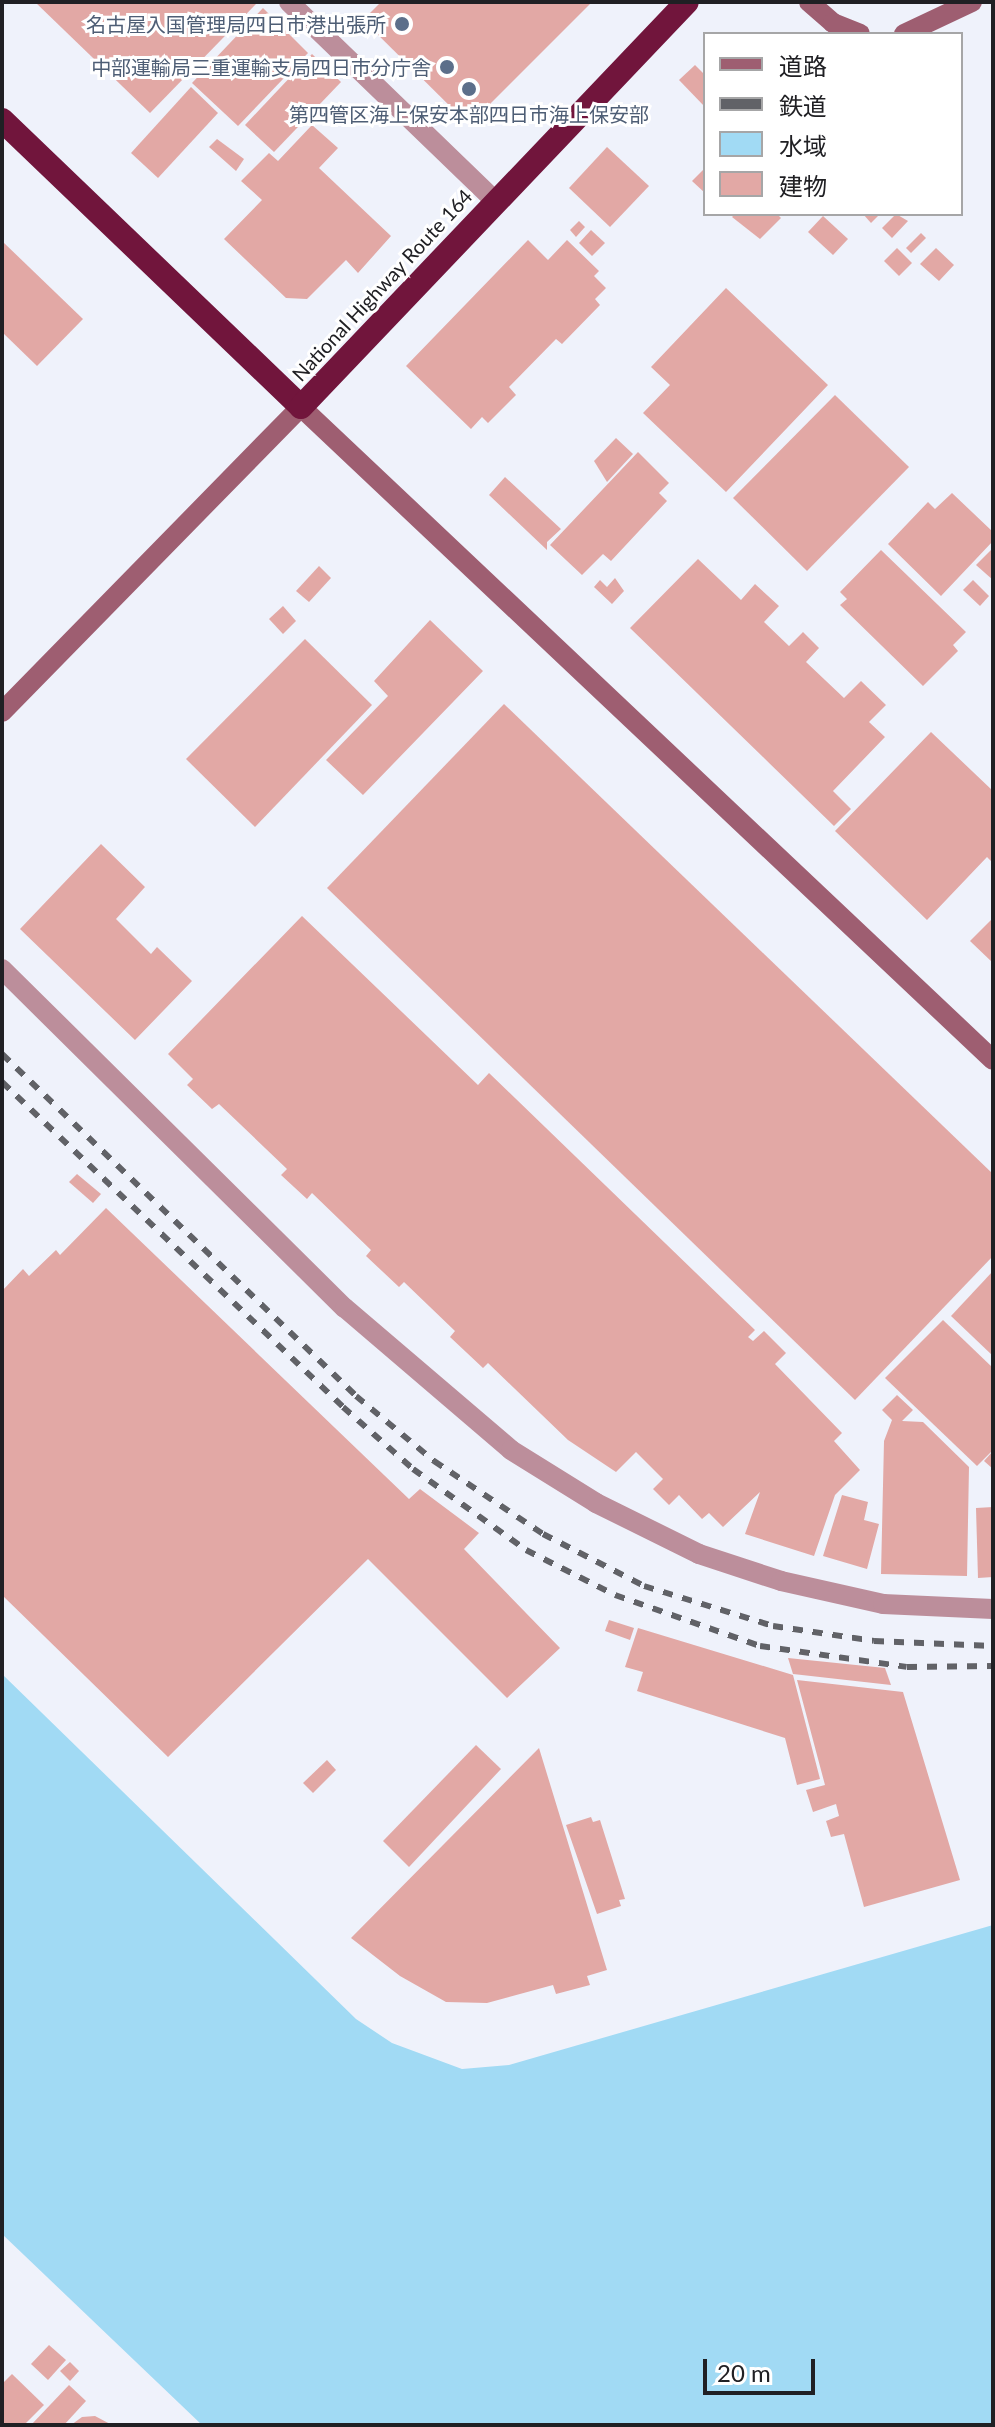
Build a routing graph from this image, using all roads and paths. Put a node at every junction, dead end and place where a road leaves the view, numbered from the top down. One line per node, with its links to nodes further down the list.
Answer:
1 (289, 2): 8 (street)
2 (687, 2): 8 (highway, National Highway Route 164)
3 (809, 2): 5 (street)
4 (972, 2): 6 (street)
5 (855, 32)
6 (908, 32)
7 (2, 120): 9 (highway, National Highway Route 164)
8 (495, 201): 9 (highway, National Highway Route 164)
9 (301, 407): 10 (street); 12 (street)
10 (2, 712)
11 (2, 969): 13 (street)
12 (993, 1060)
13 (993, 1609)

